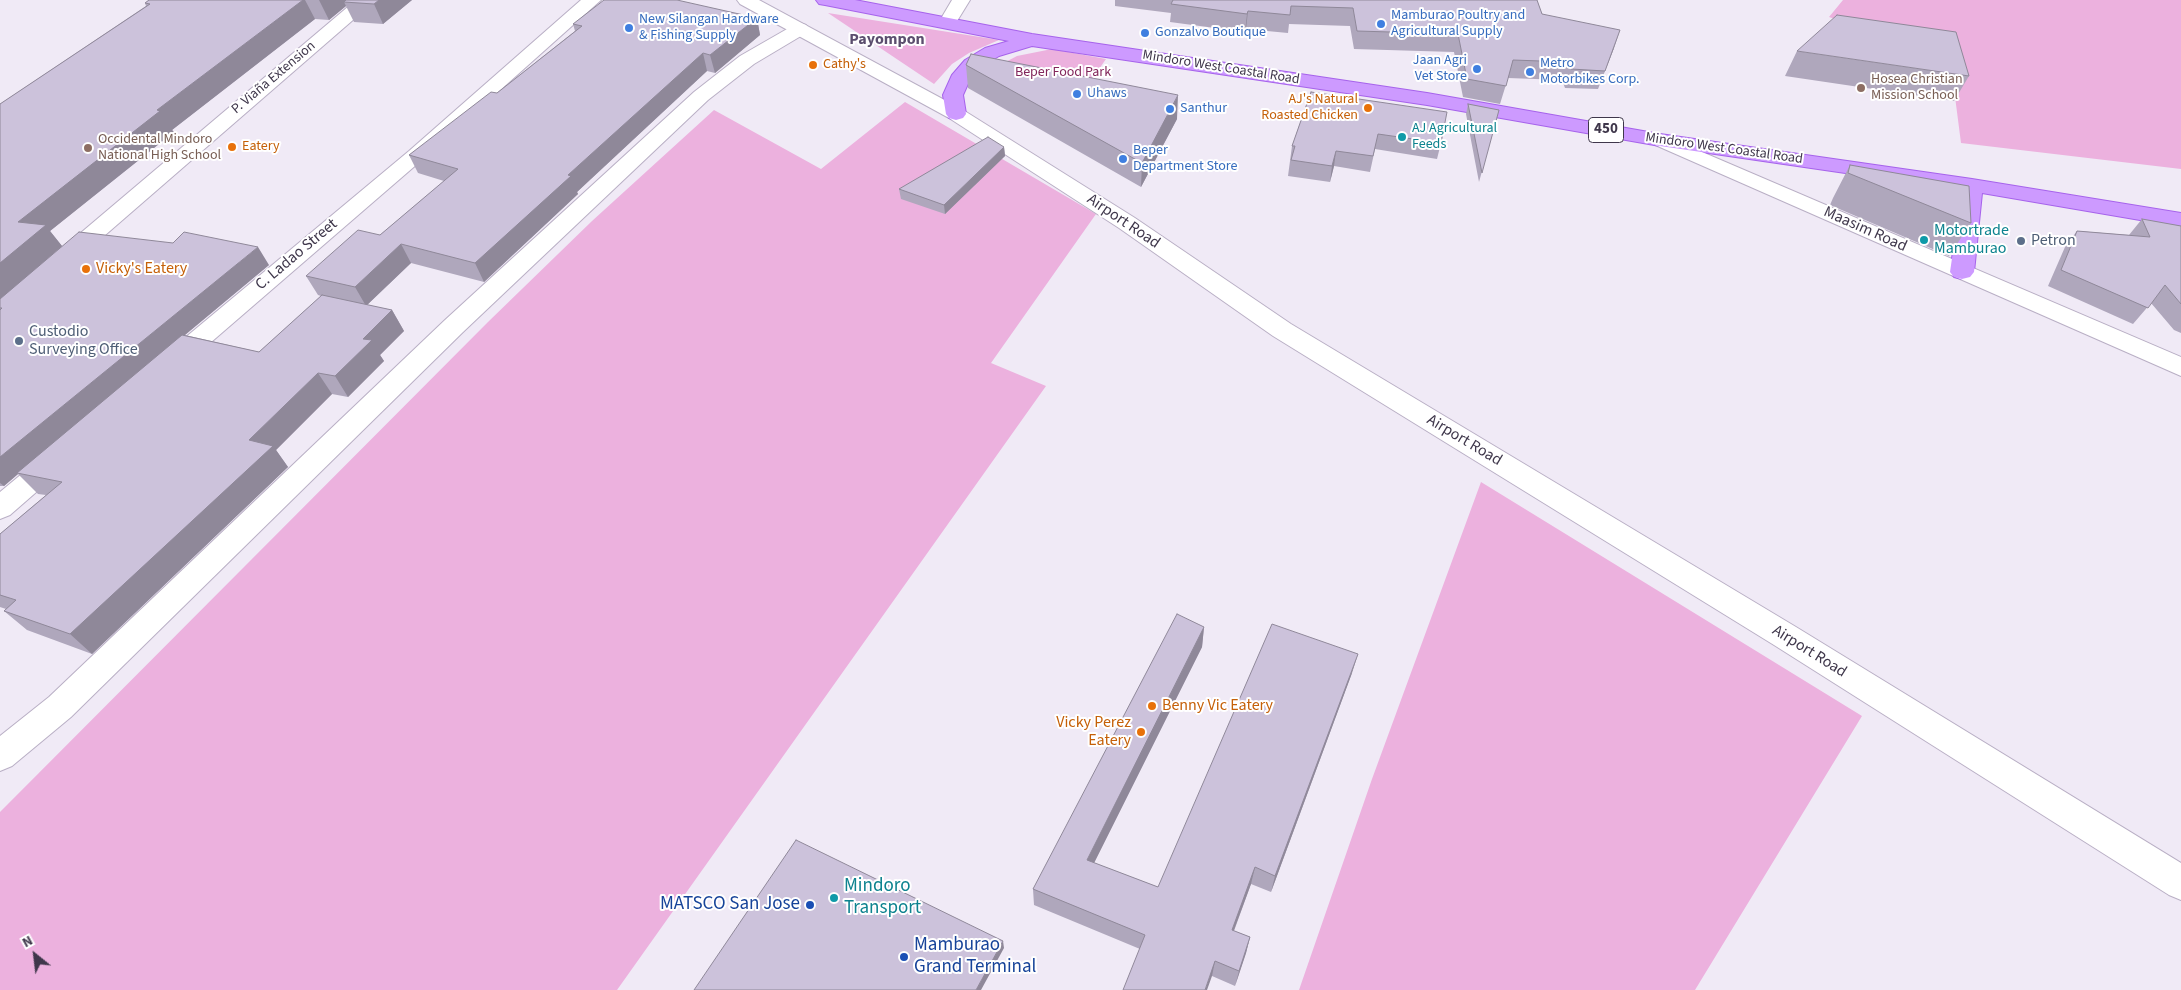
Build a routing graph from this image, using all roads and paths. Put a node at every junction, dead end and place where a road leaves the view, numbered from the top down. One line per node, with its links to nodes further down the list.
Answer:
1 (367, 0): 13 (street, P. Viaña Extension)
2 (592, 0): 16 (street, C. Ladao Street)
3 (746, 0): 7 (street, Airport Road)
4 (825, 0): 6 (main road, Mindoro West Coastal Road / 450)
5 (961, 0): 6 (street)
6 (948, 22): 8 (main road, Mindoro West Coastal Road / 450)
7 (800, 29): 9 (street, Airport Road); 19 (street)
8 (1032, 40): 9 (main road); 10 (main road, Mindoro West Coastal Road / 450)
9 (956, 114): 22 (street, Airport Road)
10 (1660, 140): 11 (main road, Mindoro West Coastal Road / 450); 14 (street, Maasim Road)
11 (1972, 185): 12 (main road, Mindoro West Coastal Road / 450); 14 (main road)
12 (2181, 220)
13 (52, 270)
14 (1962, 272): 15 (street, Maasim Road)
15 (2181, 367)
16 (151, 379)
17 (76, 444): 18 (street)
18 (0, 508)
19 (60, 707): 20 (street); 21 (street)
20 (0, 737)
21 (0, 756)
22 (2181, 883)

